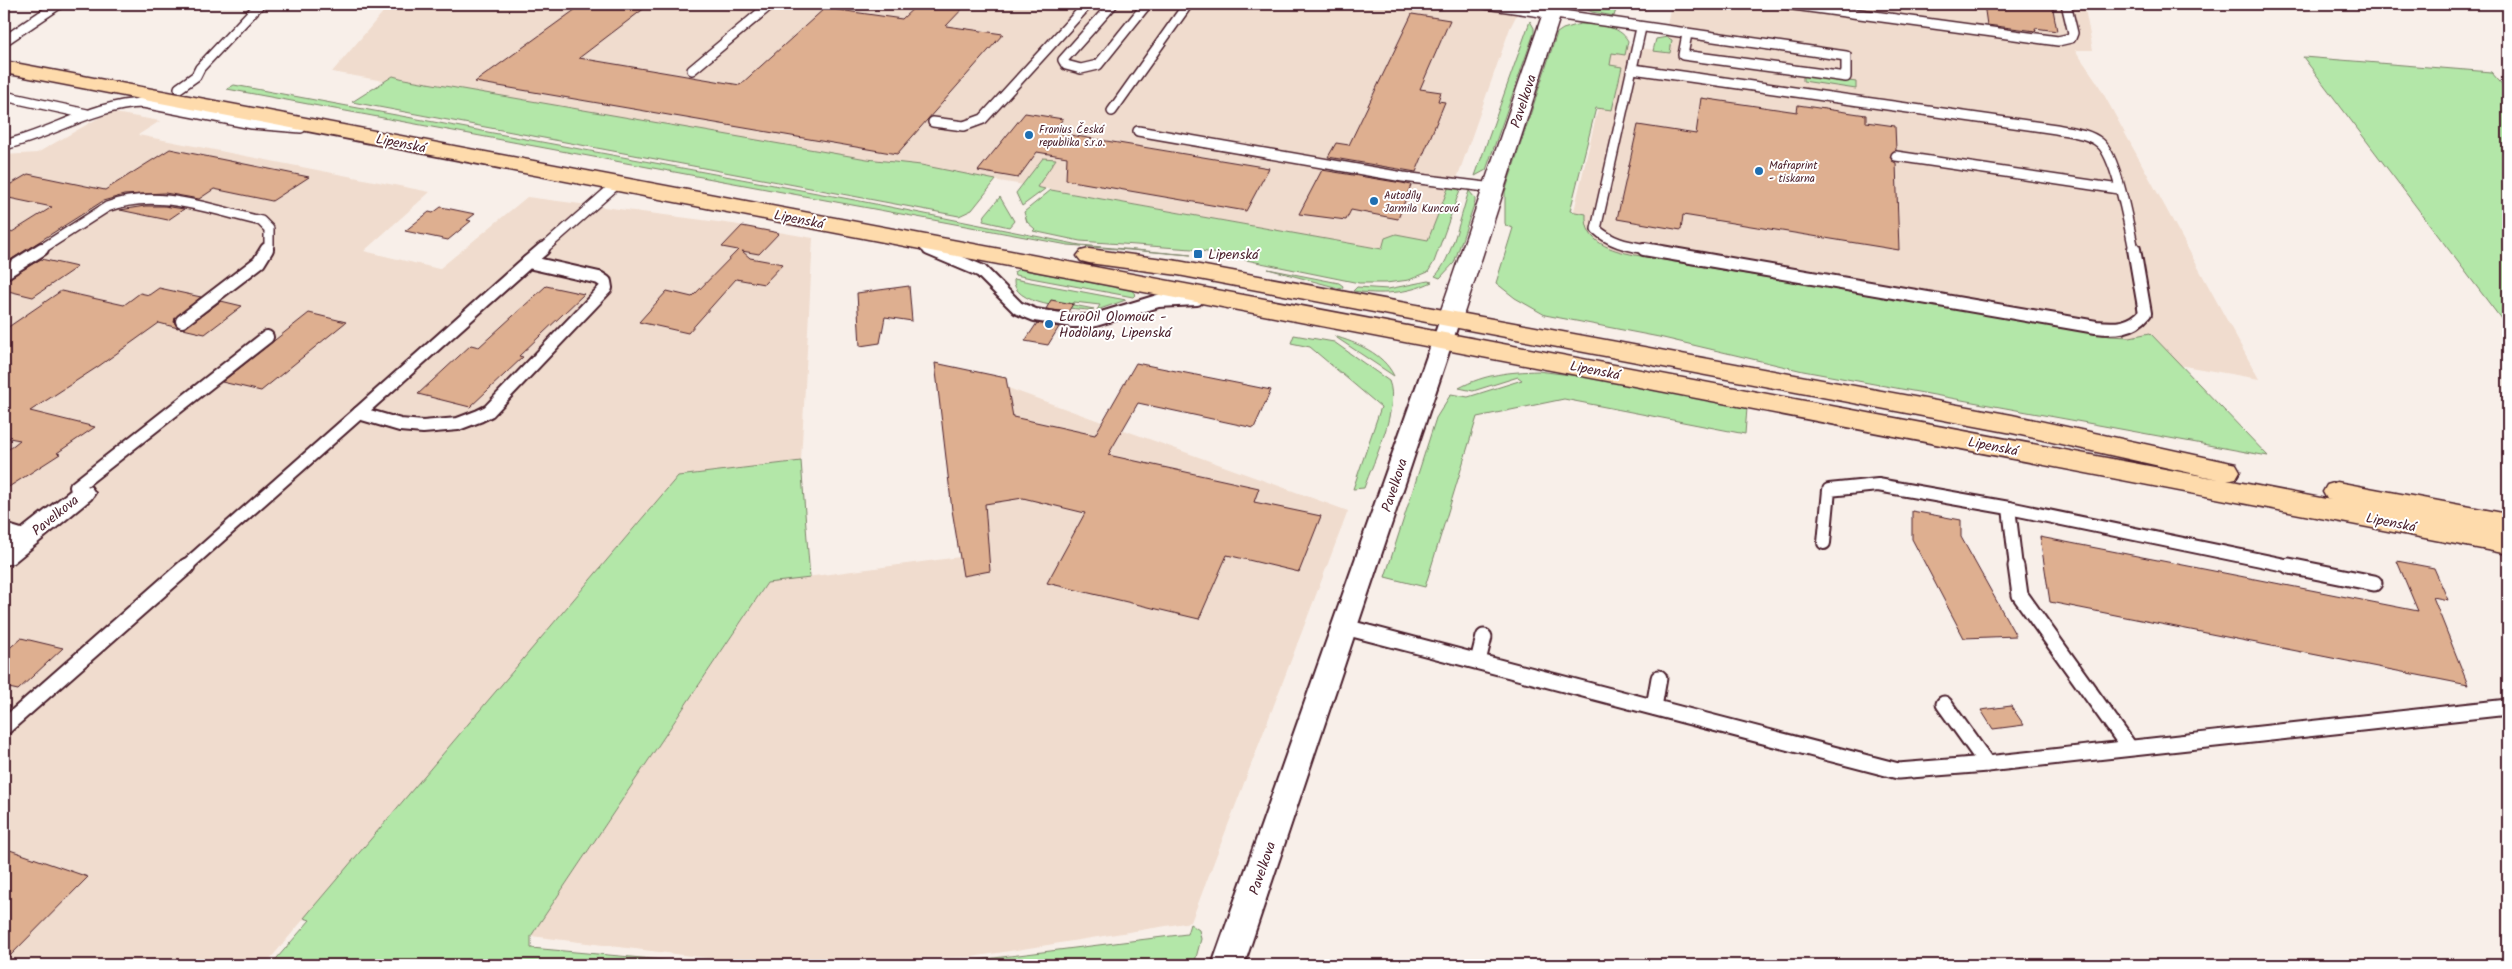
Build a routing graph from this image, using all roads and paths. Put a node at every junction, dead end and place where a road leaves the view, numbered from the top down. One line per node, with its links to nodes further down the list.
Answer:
1 (59, 4): 14 (lane)
2 (260, 4): 19 (lane)
3 (771, 4): 18 (lane)
4 (1088, 4): 23 (lane)
5 (1113, 4): 6 (lane)
6 (1147, 4)
7 (1188, 4): 21 (lane)
8 (1486, 4): 11 (lane)
9 (1786, 4): 10 (lane)
10 (2066, 4)
11 (1554, 9): 12 (lane); 31 (street, Pavelkova)
12 (1641, 28): 13 (lane); 17 (lane)
13 (1687, 34): 13 (lane)
14 (4, 41)
15 (4, 55): 19 (main road, Lipenská)
16 (4, 67): 24 (main road, Lipenská)
17 (1633, 69): 32 (lane); 32 (lane)
18 (692, 70)
19 (179, 88): 38 (main road, Lipenská)
20 (4, 96): 22 (lane)
21 (1112, 112)
22 (87, 114): 24 (lane); 26 (lane)
23 (933, 122)
24 (328, 128): 30 (main road, Lipenská)
25 (1138, 131): 31 (lane)
26 (21, 141): 27 (lane); 28 (lane)
27 (4, 145)
28 (4, 152)
29 (1896, 156): 32 (lane)
30 (617, 184): 33 (main road, Lipenská); 34 (lane)
31 (1494, 188): 38 (street, Pavelkova)
32 (2119, 189)
33 (904, 239): 36 (main road, Lipenská); 36 (lane)
34 (528, 262): 40 (lane); 40 (lane)
35 (4, 273): 37 (lane)
36 (1220, 299): 38 (main road, Lipenská)
37 (182, 321)
38 (1446, 330): 43 (main road, Lipenská); 47 (main road, Lipenská); 50 (street, Pavelkova)
39 (267, 337): 41 (lane)
40 (359, 412): 57 (lane)
41 (83, 493): 45 (street, Pavelkova)
42 (2009, 508): 46 (lane); 49 (lane); 58 (lane)
43 (2508, 524)
44 (4, 530): 45 (lane)
45 (27, 537): 48 (street, Pavelkova)
46 (1824, 542)
47 (2508, 544)
48 (4, 556)
49 (2374, 583)
50 (1346, 626): 52 (lane); 60 (street, Pavelkova)
51 (1484, 637): 52 (lane)
52 (1478, 661): 55 (lane)
53 (1658, 678): 55 (lane)
54 (1944, 704): 59 (lane)
55 (1654, 707): 59 (lane)
56 (2508, 707): 58 (lane)
57 (4, 727)
58 (2129, 747): 59 (lane)
59 (1987, 764)
60 (1228, 965)

